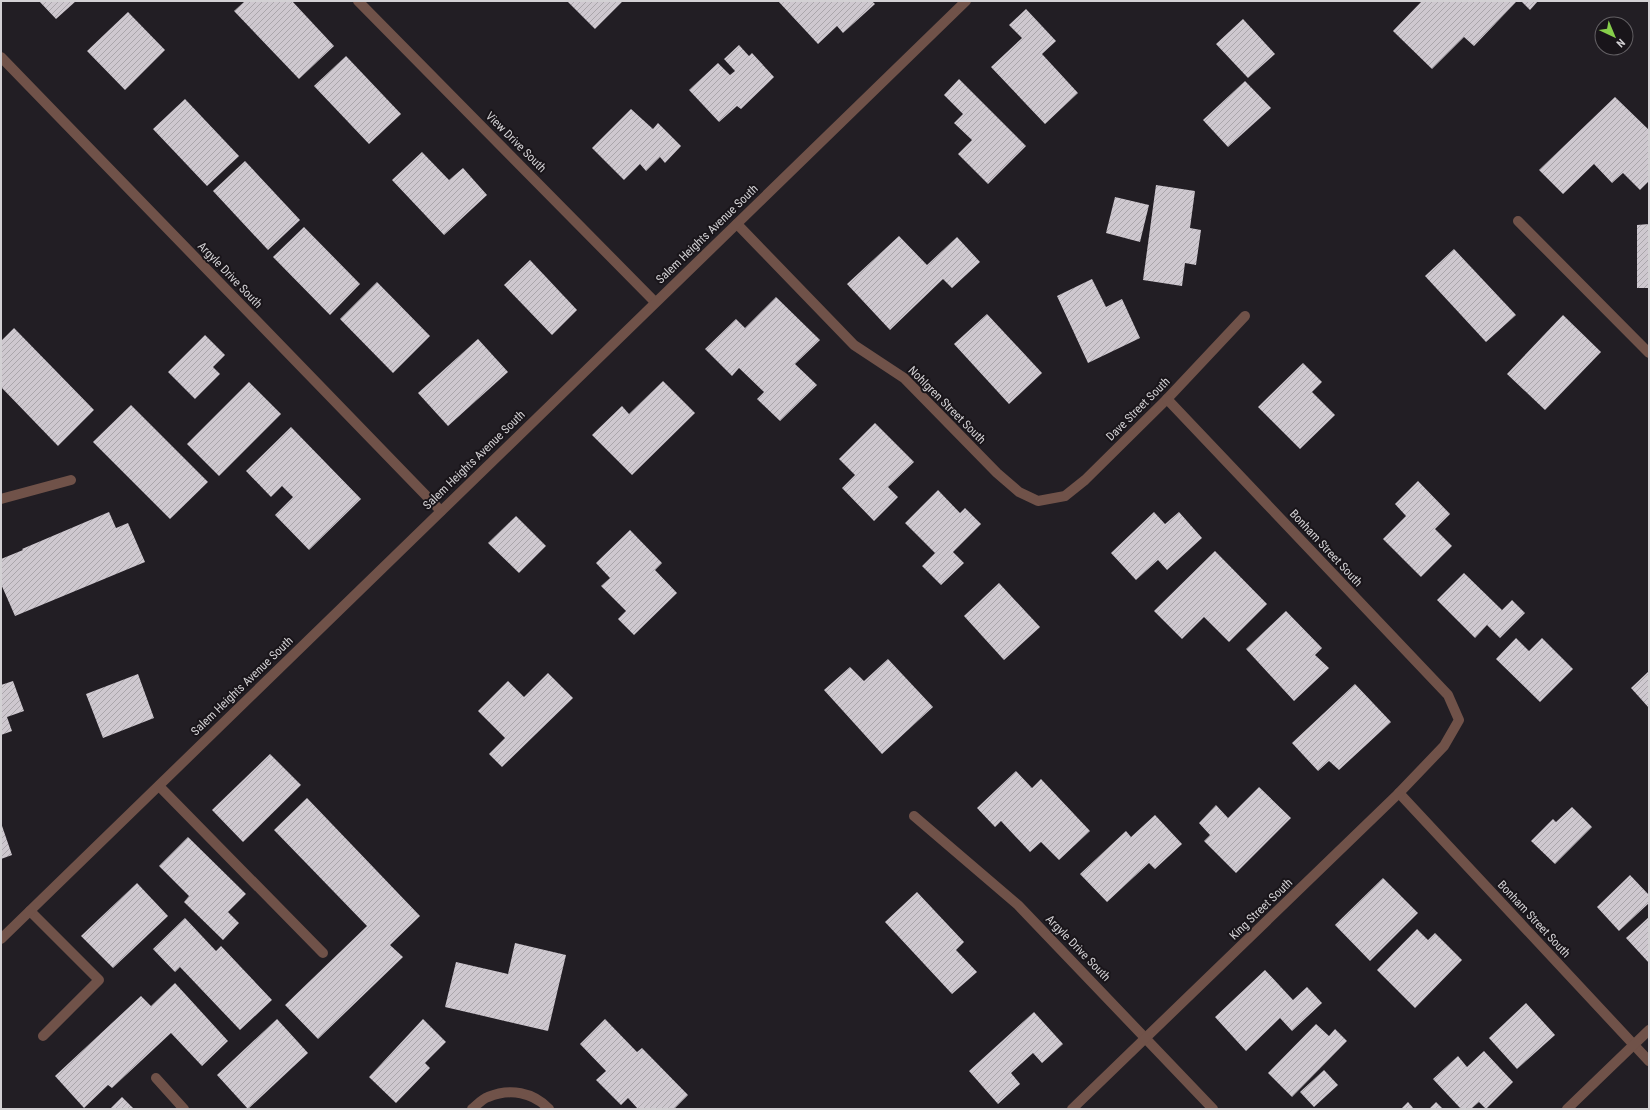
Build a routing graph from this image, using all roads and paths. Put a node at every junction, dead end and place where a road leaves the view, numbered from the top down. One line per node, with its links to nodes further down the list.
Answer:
1 (358, 1): 6 (street, View Drive South)
2 (966, 1): 5 (street, Salem Heights Avenue South)
3 (1, 57): 13 (street, Argyle Drive South)
4 (1518, 221): 8 (street)
5 (737, 224): 6 (street, Salem Heights Avenue South); 12 (street, Nohlgren Street South)
6 (655, 302): 13 (street, Salem Heights Avenue South)
7 (1245, 316): 9 (street, Dave Street South)
8 (1649, 353)
9 (1167, 399): 12 (street, Dave Street South); 14 (street, Bonham Street South)
10 (71, 480): 11 (street)
11 (1, 499)
12 (1038, 501)
13 (440, 511): 15 (street, Salem Heights Avenue South)
14 (1459, 720): 16 (street, King Street South)
15 (158, 786): 18 (street, Salem Heights Avenue South); 20 (street)
16 (1399, 793): 23 (street, King Street South); 24 (street, Bonham Street South)
17 (914, 816): 23 (street, Argyle Drive South)
18 (30, 911): 19 (street, Salem Heights Avenue South); 22 (street)
19 (1, 938)
20 (323, 953)
21 (1649, 1030): 24 (street)
22 (43, 1036)
23 (1146, 1038): 30 (street, King Street South); 31 (street, Argyle Drive South)
24 (1634, 1045): 25 (street, Bonham Street South); 32 (street)
25 (1649, 1061)
26 (156, 1078): 27 (street)
27 (184, 1109)
28 (472, 1109): 29 (street)
29 (549, 1109)
30 (1072, 1109)
31 (1213, 1109)
32 (1567, 1109)

